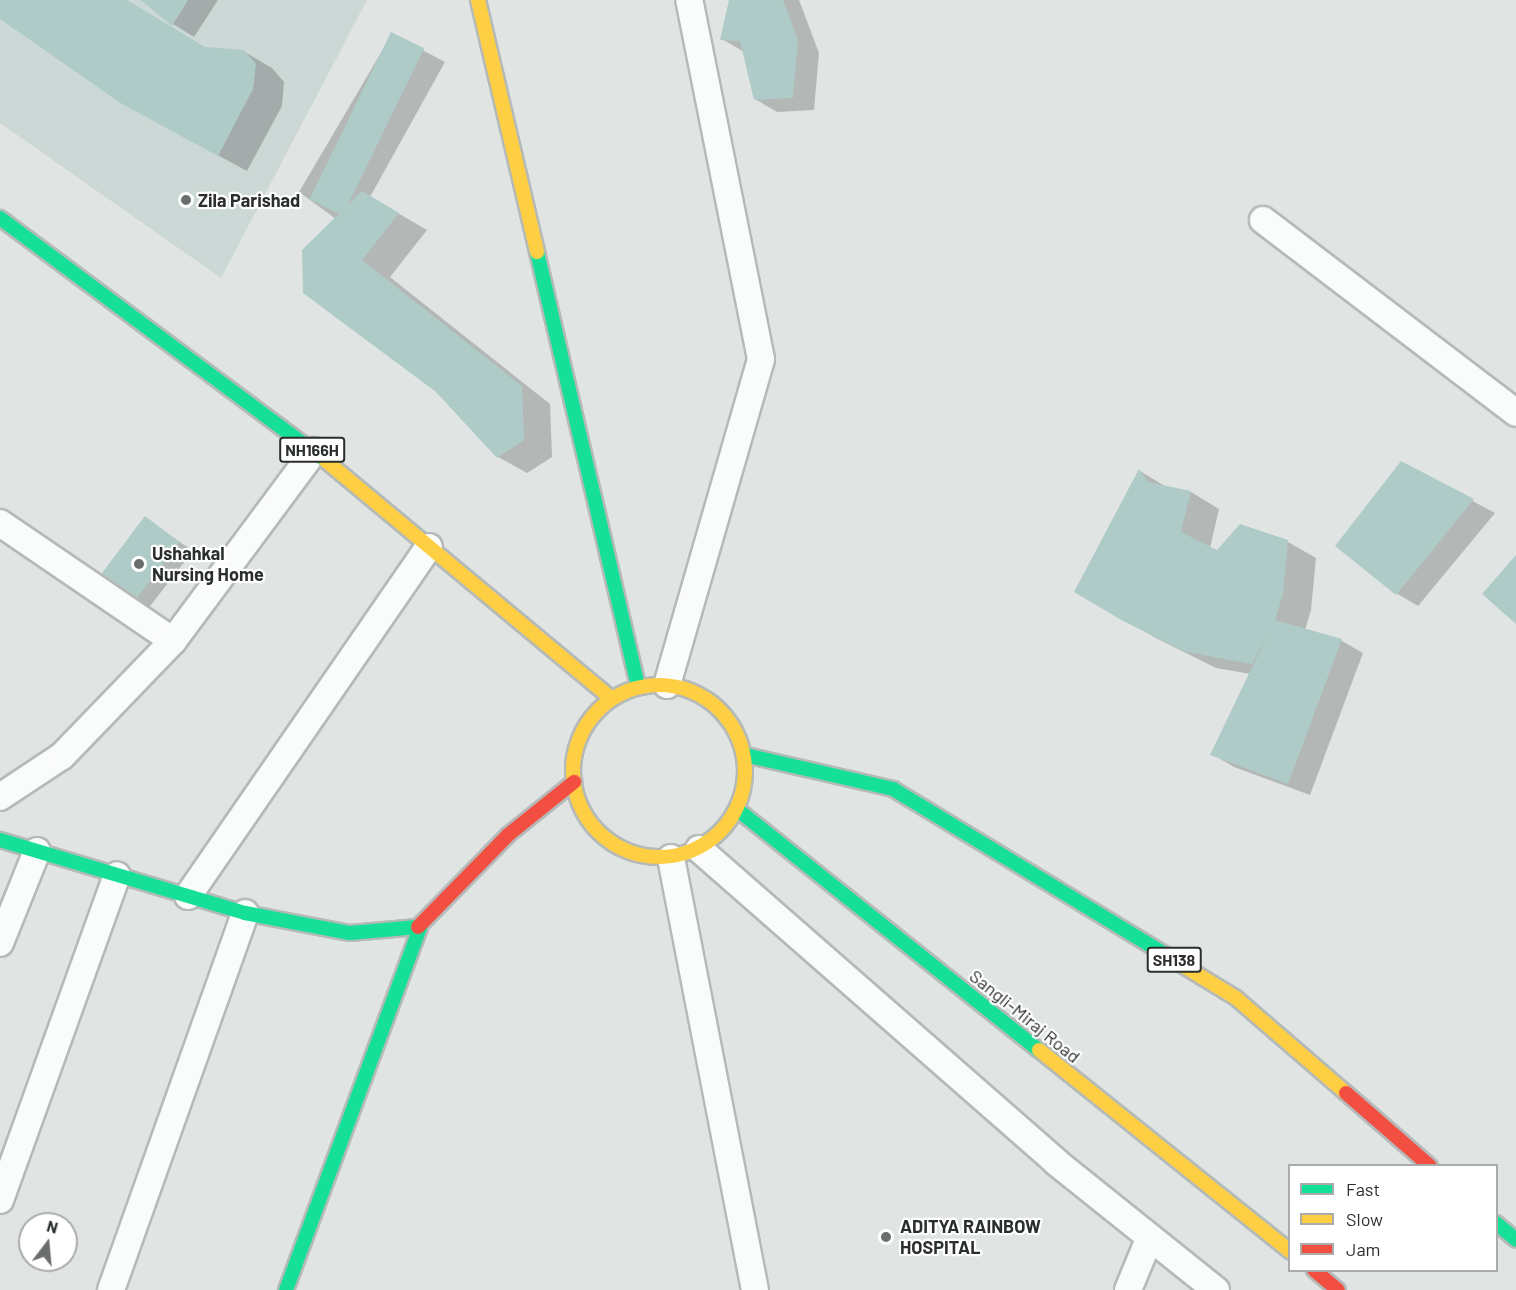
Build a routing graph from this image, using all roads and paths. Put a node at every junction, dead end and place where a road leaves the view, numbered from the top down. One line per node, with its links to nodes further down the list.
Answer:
1 (478, 0): 11 (main road)
2 (689, 0): 10 (street)
3 (0, 218): 6 (main road, NH166H)
4 (1263, 220): 5 (street)
5 (1516, 413)
6 (314, 451): 8 (main road, NH166H); 9 (street)
7 (0, 523): 9 (street)
8 (429, 547): 12 (main road, NH166H); 22 (street)
9 (173, 641): 15 (street)
10 (667, 685): 11 (main road); 13 (main road)
11 (638, 687): 12 (main road)
12 (612, 699): 14 (main road)
13 (745, 755): 16 (main road); 26 (main road, SH138)
14 (574, 782): 20 (main road); 24 (main road)
15 (0, 797)
16 (738, 810): 18 (main road); 31 (main road, Sangli-Miraj Road)
17 (0, 840): 19 (main road)
18 (699, 849): 20 (main road); 29 (street)
19 (37, 851): 21 (main road); 25 (street)
20 (671, 858): 35 (street)
21 (117, 875): 22 (main road); 27 (street)
22 (188, 896): 23 (main road)
23 (245, 912): 24 (main road); 34 (street)
24 (420, 927): 33 (main road)
25 (0, 942)
26 (1428, 1164)
27 (0, 1200)
28 (1498, 1224): 30 (main road)
29 (1150, 1237): 36 (street); 37 (street)
30 (1516, 1240)
31 (1288, 1249)
32 (1316, 1272): 38 (main road)
33 (294, 1286)
34 (111, 1290)
35 (755, 1290)
36 (1128, 1290)
37 (1215, 1290)
38 (1338, 1290)

